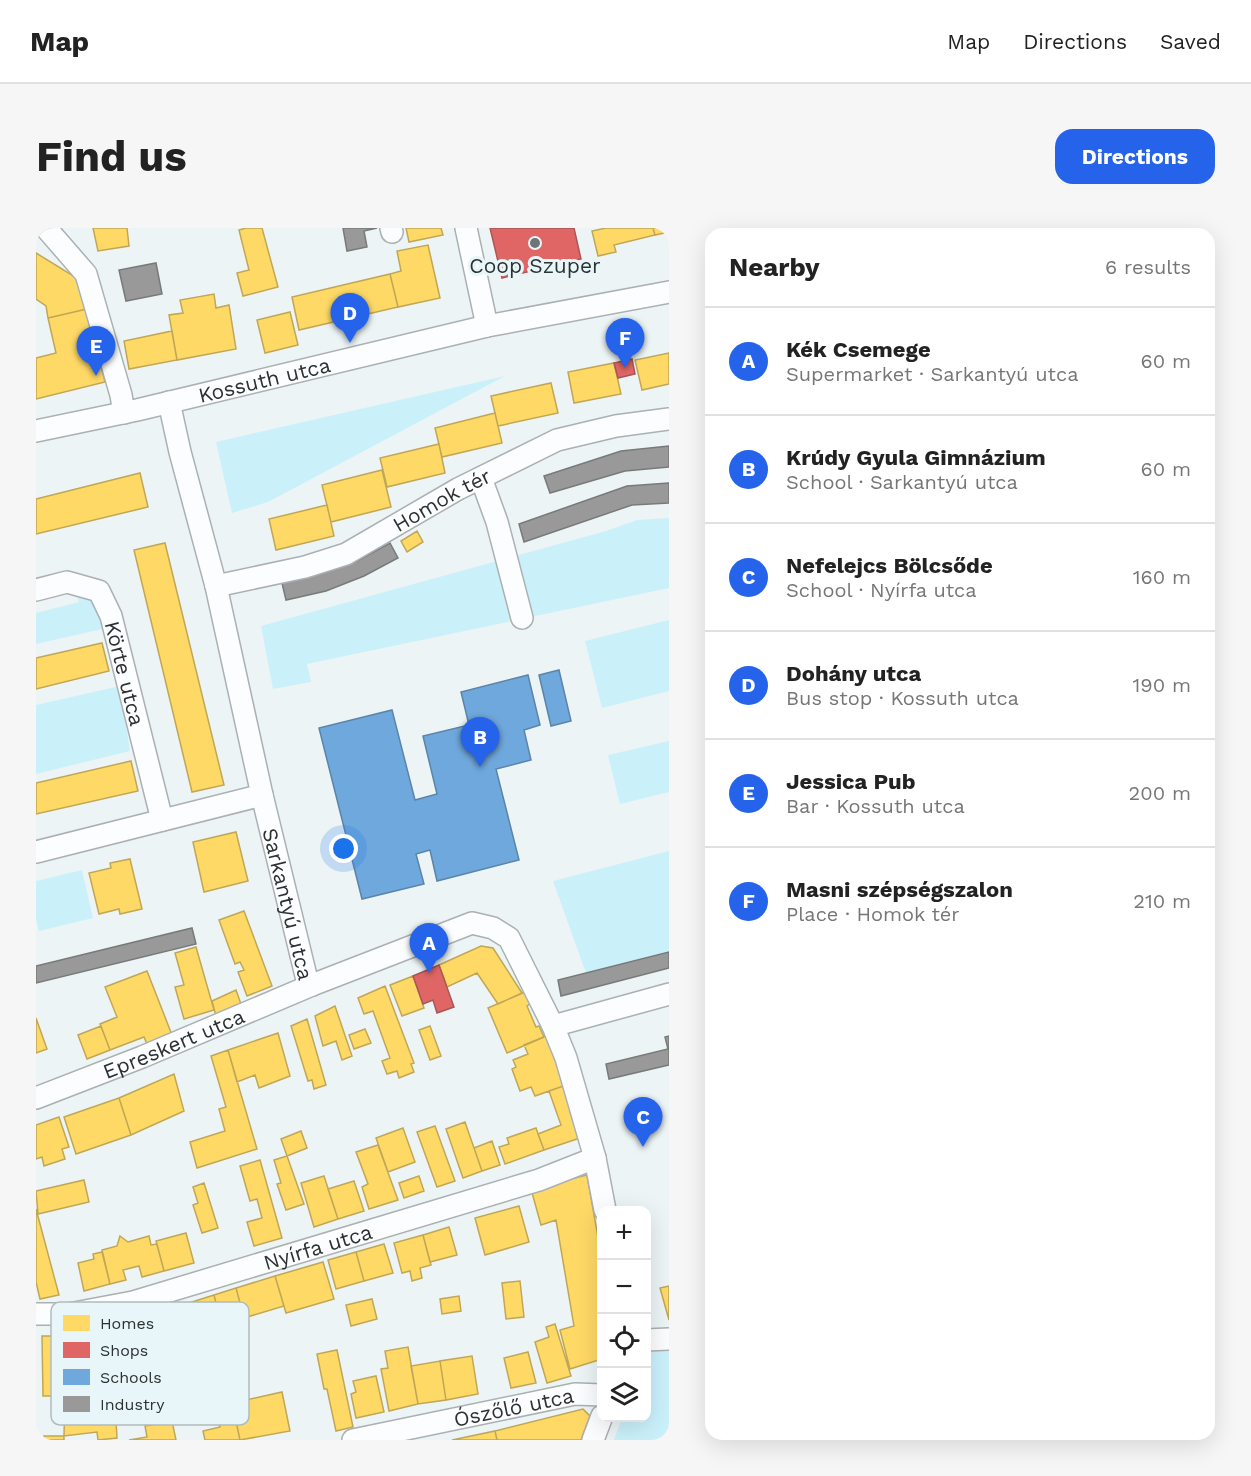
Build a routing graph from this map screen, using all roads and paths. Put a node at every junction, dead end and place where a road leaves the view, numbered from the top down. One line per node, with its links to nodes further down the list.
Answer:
1 (46, 228): 6 (street)
2 (466, 228): 4 (street)
3 (669, 292): 4 (street, Kossuth utca)
4 (487, 326): 5 (street, Kossuth utca)
5 (168, 402): 6 (street, Kossuth utca); 10 (street, Sarkantyú utca)
6 (124, 413): 8 (street, Kossuth utca)
7 (669, 419): 9 (street, Homok tér)
8 (36, 431)
9 (481, 478): 10 (street, Homok tér); 12 (street)
10 (216, 586): 13 (street, Sarkantyú utca)
11 (36, 590): 14 (street, Körte utca)
12 (522, 618)
13 (262, 795): 14 (street); 16 (street, Sarkantyú utca)
14 (162, 820): 15 (street)
15 (36, 852)
16 (312, 985): 18 (street, Sarkantyú utca); 19 (street, Epreskert utca)
17 (669, 994): 18 (street)
18 (553, 1026): 20 (street, Sarkantyú utca)
19 (36, 1098)
20 (595, 1158): 21 (street, Sarkantyú utca); 22 (street, Nyírfa utca)
21 (604, 1206)
22 (133, 1302)
23 (669, 1339): 24 (street)
24 (651, 1340)
25 (597, 1395): 27 (street, Ószőlő utca)
26 (600, 1422): 28 (street)
27 (353, 1440)
28 (593, 1440)

